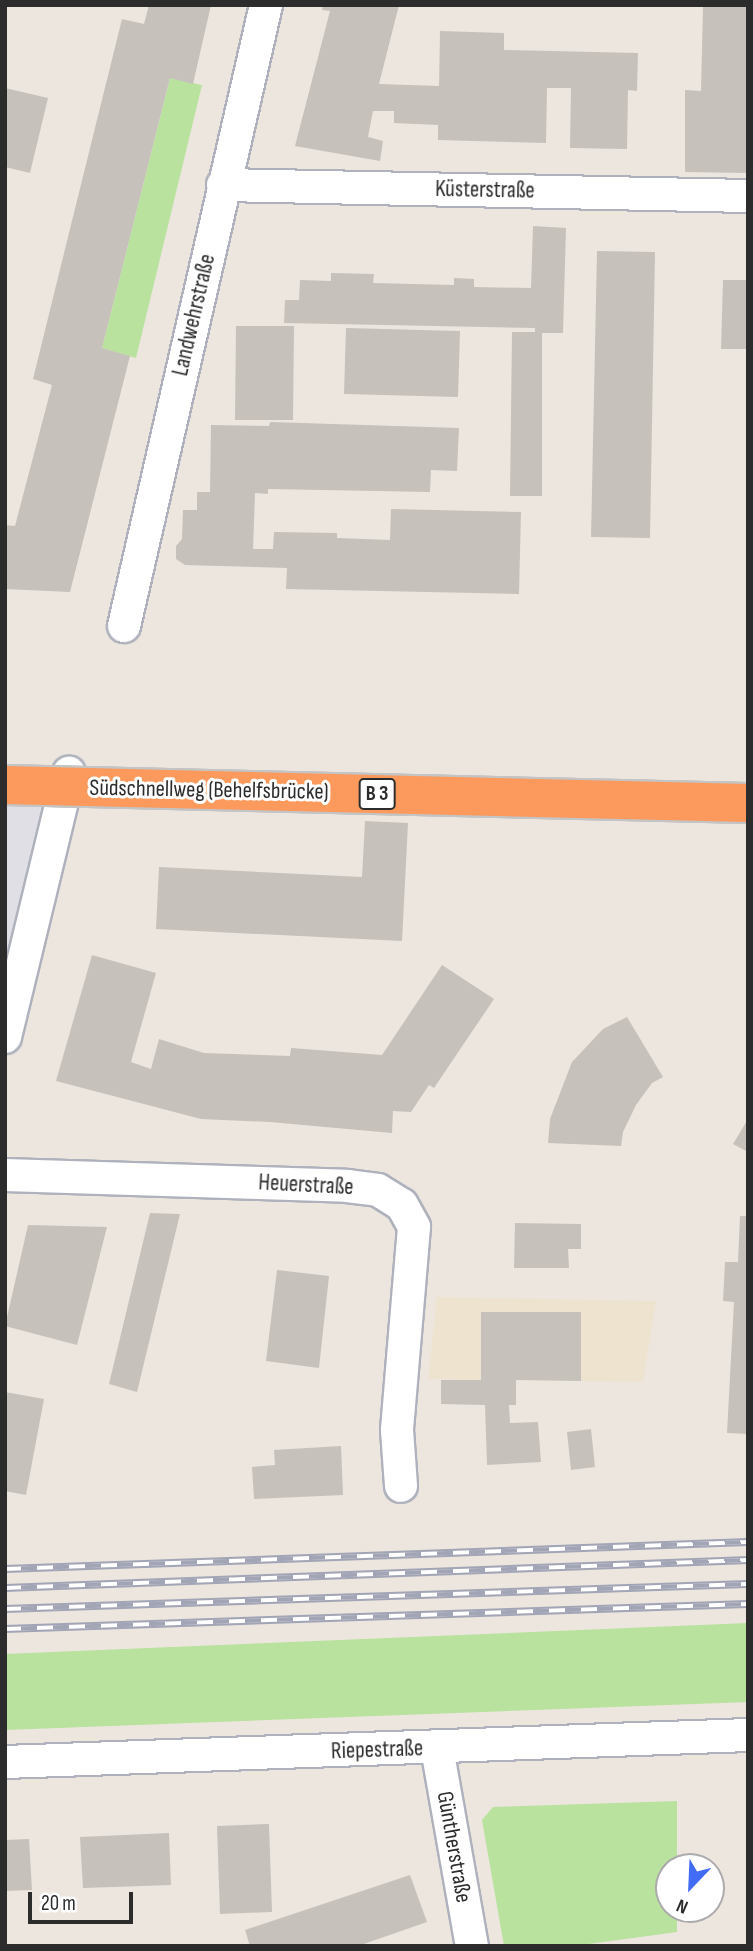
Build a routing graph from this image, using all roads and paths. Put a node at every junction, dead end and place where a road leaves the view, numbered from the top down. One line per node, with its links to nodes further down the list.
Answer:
1 (266, 5): 2 (street, Landwehrstraße)
2 (223, 185): 3 (street, Küsterstraße); 4 (street, Landwehrstraße)
3 (748, 196)
4 (124, 626)
5 (69, 773): 10 (street)
6 (5, 785): 7 (highway, Südschnellweg (Behelfsbrücke) / B 3, bridge)
7 (748, 803)
8 (5, 806): 9 (highway, Südschnellweg (Behelfsbrücke) / B 3)
9 (748, 822)
10 (5, 1037)
11 (5, 1175): 12 (street, Heuerstraße)
12 (401, 1486)
13 (748, 1735): 14 (street, Riepestraße)
14 (437, 1748): 15 (street, Riepestraße); 16 (street, Güntherstraße)
15 (5, 1762)
16 (472, 1946)

